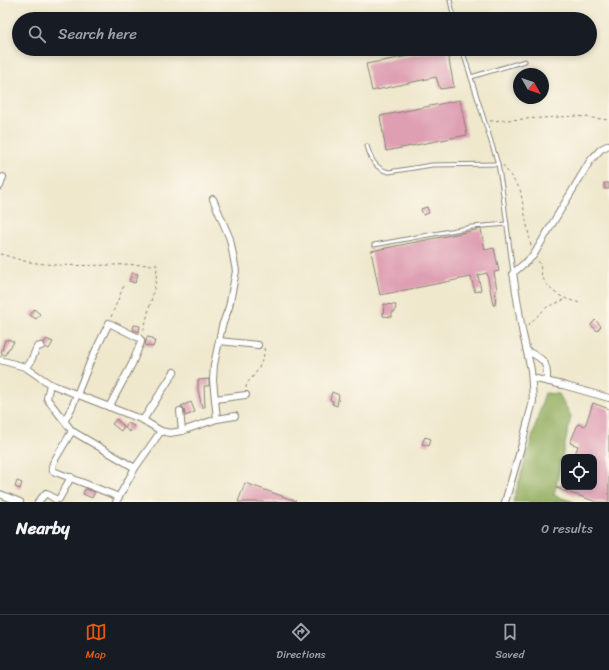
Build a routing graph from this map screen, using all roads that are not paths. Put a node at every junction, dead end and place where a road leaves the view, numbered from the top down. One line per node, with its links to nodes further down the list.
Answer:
1 (450, 0): 2 (lane)
2 (453, 12)
3 (464, 56): 5 (lane)
4 (525, 61): 5 (lane)
5 (471, 77): 8 (lane)
6 (609, 145): 14 (street)
7 (367, 146): 8 (lane)
8 (498, 164): 12 (lane)
9 (3, 177): 10 (street)
10 (0, 186)
11 (213, 199): 15 (street)
12 (507, 224): 13 (lane); 14 (lane)
13 (374, 245)
14 (513, 273): 18 (street)
15 (219, 341): 16 (street); 28 (street)
16 (258, 345)
17 (42, 346): 20 (street)
18 (527, 351): 22 (street); 23 (street)
19 (0, 360): 20 (street)
20 (25, 367): 24 (street)
21 (174, 372): 34 (street)
22 (532, 378): 23 (street); 44 (street)
23 (547, 381): 27 (street)
24 (50, 384): 25 (street); 33 (street)
25 (76, 395): 29 (street); 29 (street); 33 (street)
26 (246, 395): 28 (street)
27 (609, 398)
28 (215, 399): 32 (street)
29 (109, 407): 34 (street)
30 (180, 411): 37 (street)
31 (235, 416): 32 (street)
32 (217, 419): 37 (street)
33 (64, 420): 35 (street)
34 (143, 420): 36 (street)
35 (72, 431): 38 (street); 39 (street)
36 (161, 431): 37 (street); 38 (street)
37 (182, 431)
38 (135, 468): 41 (street)
39 (71, 477): 41 (street); 43 (street)
40 (0, 494): 42 (street)
41 (117, 499)
42 (20, 502)
43 (38, 502)
44 (505, 502)

